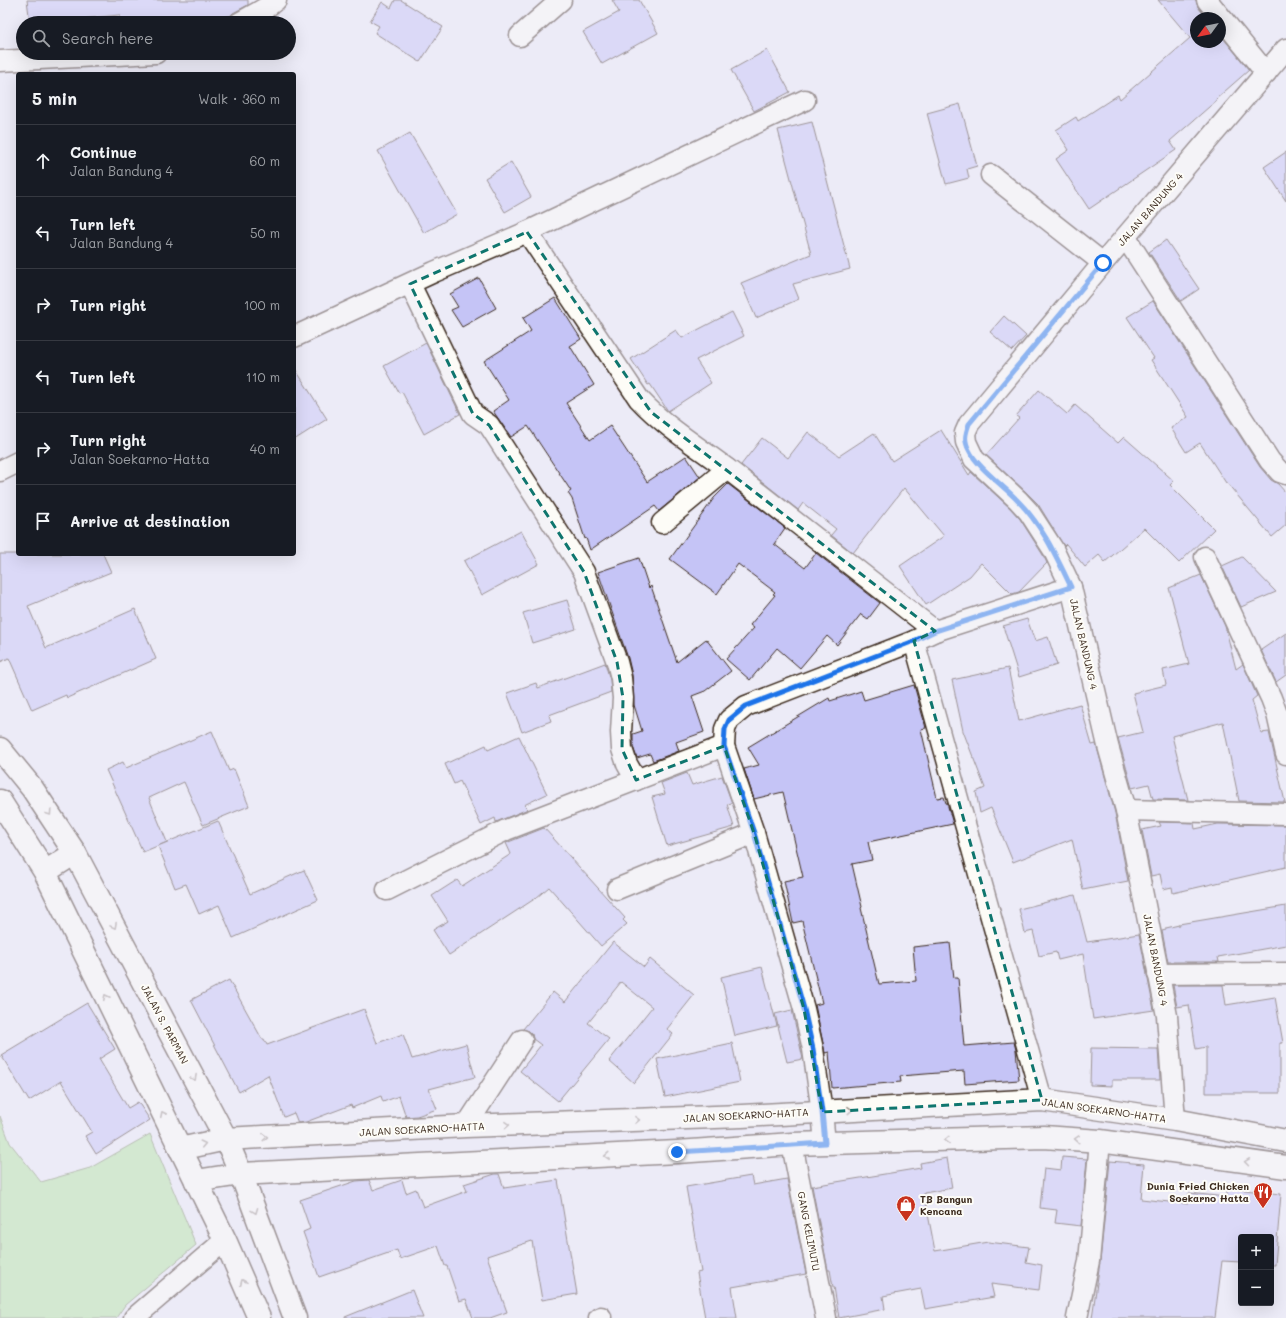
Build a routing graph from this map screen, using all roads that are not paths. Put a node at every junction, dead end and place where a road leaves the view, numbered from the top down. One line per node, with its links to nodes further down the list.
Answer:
1 (276, 0): 4 (street)
2 (561, 0): 5 (street)
3 (1207, 0): 9 (street)
4 (251, 16)
5 (520, 36)
6 (1286, 49): 9 (street, JALAN BANDUNG 4)
7 (20, 60): 8 (street)
8 (0, 61)
9 (1266, 73): 13 (street, JALAN BANDUNG 4)
10 (804, 100): 12 (street)
11 (991, 175): 14 (street)
12 (527, 232): 15 (street); 18 (street)
13 (1126, 238): 14 (street, JALAN BANDUNG 4); 20 (street)
14 (1103, 263): 23 (street, JALAN BANDUNG 4)
15 (413, 282): 16 (street); 29 (street)
16 (296, 336)
17 (16, 463): 19 (street)
18 (727, 468): 21 (street); 24 (street)
19 (0, 471)
20 (1286, 474)
21 (662, 523)
22 (1205, 557): 28 (street)
23 (1071, 587): 24 (street); 32 (street, JALAN BANDUNG 4)
24 (935, 631): 25 (street)
25 (914, 641): 26 (street); 42 (street)
26 (724, 746): 29 (street); 34 (street)
27 (0, 749): 30 (main road, JALAN S. PARMAN)
28 (1286, 754)
29 (636, 780): 38 (street)
30 (32, 788): 31 (main road); 35 (main road, JALAN S. PARMAN, one-way to 35)
31 (2, 804): 36 (main road)
32 (1126, 810): 33 (street); 40 (street, JALAN BANDUNG 4)
33 (1286, 814)
34 (754, 833): 37 (street); 43 (street)
35 (75, 853): 36 (main road); 46 (main road, JALAN S. PARMAN, one-way to 46)
36 (45, 872): 51 (main road, one-way to 36)
37 (617, 889)
38 (387, 890)
39 (1286, 973): 40 (street)
40 (1158, 974): 44 (street, JALAN BANDUNG 4)
41 (522, 1040): 45 (street)
42 (1042, 1100): 43 (main road, JALAN SOEKARNO-HATTA, one-way to 42); 44 (main road, JALAN SOEKARNO-HATTA)
43 (822, 1112): 45 (main road, JALAN SOEKARNO-HATTA, one-way to 43); 49 (street)
44 (1175, 1120): 48 (main road, JALAN SOEKARNO-HATTA)
45 (466, 1126): 46 (main road, JALAN SOEKARNO-HATTA, one-way to 45)
46 (226, 1139): 51 (main road, JALAN SOEKARNO-HATTA, one-way to 46); 53 (main road, JALAN S. PARMAN)
47 (1100, 1141): 49 (main road, one-way to 49); 52 (main road, one-way to 47); 60 (street)
48 (1286, 1141)
49 (825, 1143): 50 (main road)
50 (792, 1144): 53 (main road, one-way to 53); 59 (street, GANG KELIMUTU)
51 (180, 1149): 54 (main road)
52 (1286, 1167)
53 (241, 1174): 54 (main road); 58 (main road, JALAN S. PARMAN, one-way to 58)
54 (196, 1181): 55 (main road)
55 (225, 1240): 56 (street); 57 (main road, one-way to 55)
56 (134, 1318)
57 (259, 1318)
58 (295, 1318)
59 (826, 1318)
60 (1077, 1318)

